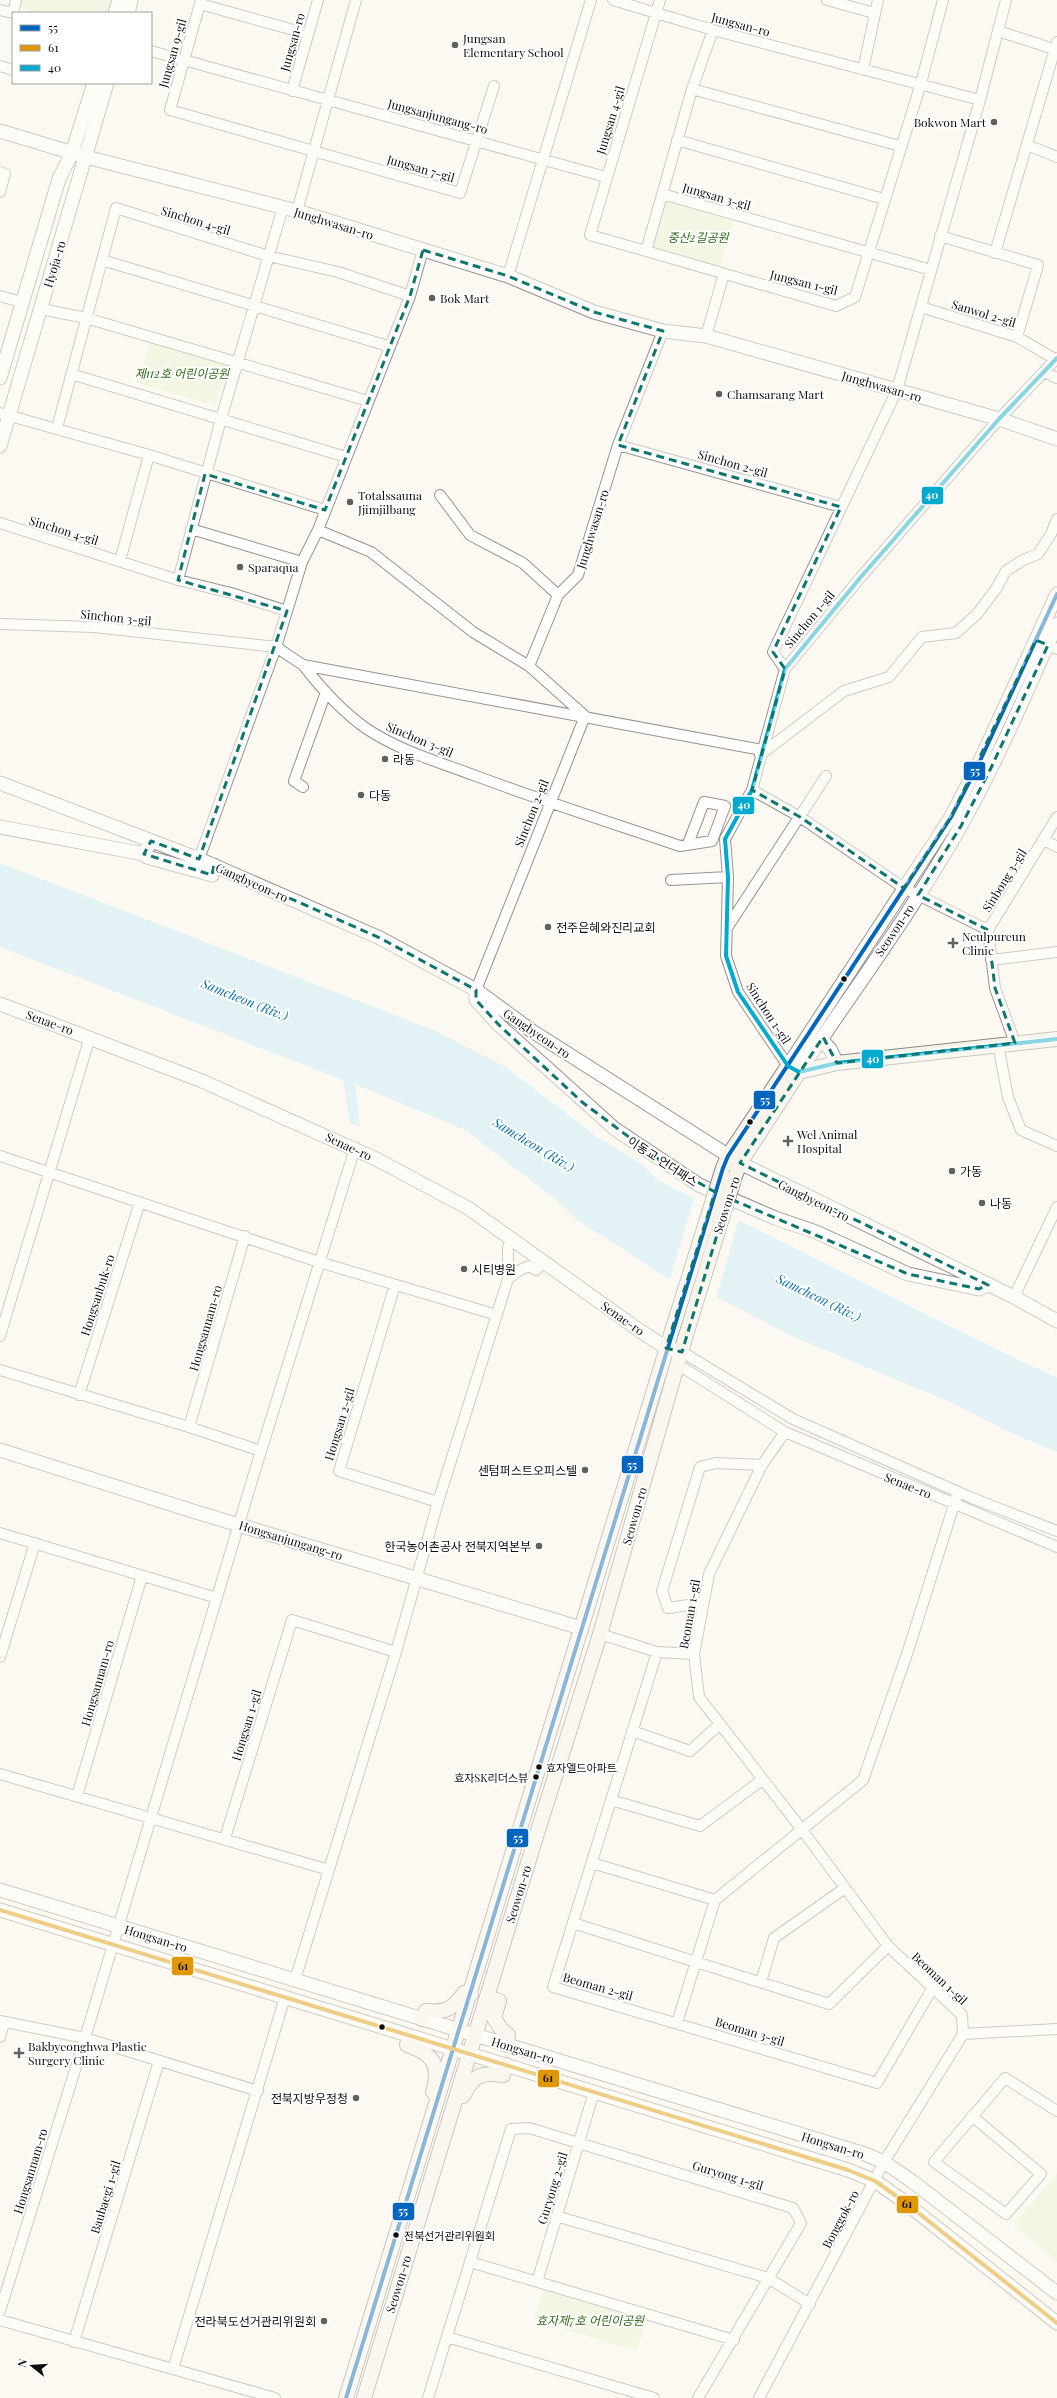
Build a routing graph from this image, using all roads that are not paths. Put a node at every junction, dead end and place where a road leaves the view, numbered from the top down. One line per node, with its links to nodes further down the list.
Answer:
1 (16, 0): 15 (street)
2 (119, 0): 16 (street)
3 (131, 0): 17 (street)
4 (318, 0): 23 (street, Jungsan-ro)
5 (356, 0): 36 (street)
6 (591, 0): 48 (street)
7 (613, 0): 20 (street, Jungsan-ro)
8 (660, 0): 20 (street, Jungsan 4-gil)
9 (827, 0): 19 (street)
10 (878, 0): 19 (street)
11 (943, 0): 30 (street, Jungsan 1-gil)
12 (1006, 0): 22 (street)
13 (200, 2): 23 (street, Jungsan 9-gil); 26 (street, Jungsan 9-gil)
14 (0, 10): 18 (street)
15 (13, 12)
16 (115, 12)
17 (128, 12)
18 (12, 13)
19 (874, 13): 29 (street)
20 (657, 14): 21 (street, Jungsan-ro); 50 (street, Jungsan 4-gil)
21 (713, 30): 29 (street, Jungsan-ro); 34 (street)
22 (998, 31): 24 (street); 37 (street)
23 (308, 34): 35 (street, Jungsan-ro)
24 (1056, 47): 42 (street)
25 (152, 51): 26 (street)
26 (184, 60): 35 (street); 38 (street, Jungsan 9-gil)
27 (0, 66): 28 (street)
28 (12, 70)
29 (863, 70): 30 (street, Jungsan-ro)
30 (920, 83): 37 (street, Jungsan-ro); 43 (street, Jungsan 1-gil)
31 (94, 84): 45 (street, Hyoja-ro)
32 (107, 84): 46 (street, Hyoja-ro)
33 (494, 86): 40 (street, Jungsan 7-gil)
34 (692, 89): 41 (street); 43 (street)
35 (292, 91): 36 (street)
36 (327, 100): 40 (street, Jungsanjungang-ro); 44 (street)
37 (980, 100): 56 (street)
38 (170, 110): 44 (street, Jungsan 7-gil)
39 (0, 131): 45 (street, Junghwasan-ro)
40 (476, 139): 44 (street, Jungsan 7-gil); 48 (street, Jungsanjungang-ro)
41 (677, 140): 52 (street); 53 (street)
42 (1027, 145): 47 (street); 59 (street)
43 (900, 146): 53 (street, Jungsan 1-gil)
44 (313, 151): 55 (street)
45 (72, 153): 46 (street, Junghwasan-ro); 68 (street, Hyoja-ro)
46 (86, 157): 54 (street, Junghwasan-ro); 71 (street, Hyoja-ro)
47 (1057, 157)
48 (543, 158): 50 (street, Jungsanjungang-ro); 65 (street)
49 (0, 172): 51 (street)
50 (606, 177): 58 (street, Jungsan 4-gil)
51 (0, 192)
52 (662, 194): 58 (street); 60 (street, Jungsan 3-gil)
53 (884, 199): 60 (street, Jungsan 1-gil)
54 (283, 207): 55 (street, Junghwasan-ro); 61 (street)
55 (296, 211): 57 (street, Junghwasan-ro)
56 (940, 236): 59 (street, Sanwol 2-gil); 63 (street)
57 (423, 250): 65 (street, Junghwasan-ro); 67 (street)
58 (646, 251): 64 (street)
59 (995, 252): 75 (street, Sanwol 2-gil)
60 (869, 253): 63 (street); 64 (street, Jungsan 1-gil)
61 (268, 256): 62 (street, Sinchon 4-gil); 67 (street, Sinchon 4-gil); 69 (street)
62 (102, 260): 69 (street); 72 (street)
63 (931, 270): 70 (street)
64 (724, 274): 74 (street)
65 (508, 276): 73 (street, Junghwasan-ro)
66 (0, 296): 68 (street)
67 (410, 296): 76 (street)
68 (24, 303): 81 (street, Hyoja-ro)
69 (254, 305): 76 (street); 78 (street)
70 (920, 307): 75 (street, Sanwol 2-gil); 83 (street)
71 (40, 309): 72 (street); 85 (street, Hyoja-ro)
72 (86, 318): 78 (street); 80 (street)
73 (662, 331): 74 (street, Junghwasan-ro); 90 (street, Junghwasan-ro)
74 (706, 336): 83 (street, Junghwasan-ro)
75 (1017, 337): 77 (street)
76 (388, 346): 84 (street)
77 (1056, 358): 79 (street, Sinchon 1-gil)
78 (237, 364): 84 (street); 86 (street)
79 (1044, 372): 82 (street); 87 (street, Sinchon 1-gil)
80 (71, 374): 86 (street); 88 (street)
81 (0, 378)
82 (1057, 378)
83 (897, 390): 87 (street, Junghwasan-ro); 96 (street)
84 (368, 401): 93 (street)
85 (4, 414): 88 (street); 91 (street, Hyoja-ro)
86 (220, 419): 93 (street); 94 (street)
87 (998, 419): 89 (street, Junghwasan-ro); 114 (street, Sinchon 1-gil)
88 (56, 428): 92 (street)
89 (1057, 439)
90 (618, 444): 96 (street, Sinchon 2-gil); 106 (street, Junghwasan-ro)
91 (0, 446)
92 (149, 455): 94 (street); 102 (street)
93 (346, 456): 97 (street)
94 (205, 474): 97 (street); 100 (street)
95 (440, 495): 106 (street)
96 (841, 507): 114 (street)
97 (324, 510): 101 (street)
98 (1057, 519): 117 (street)
99 (0, 523): 102 (street, Sinchon 4-gil)
100 (191, 528): 103 (street); 104 (street)
101 (318, 530): 103 (street); 113 (street)
102 (120, 561): 104 (street, Sinchon 4-gil)
103 (302, 562): 107 (street)
104 (178, 580): 107 (street, Sinchon 4-gil)
105 (1057, 594): 110 (street, Seowon-ro)
106 (558, 595): 113 (street)
107 (287, 611): 111 (street)
108 (0, 624): 111 (street, Sinchon 3-gil)
109 (1057, 624): 110 (street, Seowon-ro)
110 (1047, 645): 137 (street, Seowon-ro); 138 (street, Seowon-ro)
111 (276, 647): 112 (street, Sinchon 3-gil); 133 (street)
112 (303, 665): 115 (street, Sinchon 3-gil); 116 (street, Sinchon 3-gil)
113 (529, 666): 116 (street)
114 (785, 668): 117 (street, Sinchon 1-gil)
115 (326, 692): 120 (street); 122 (street, Sinchon 3-gil)
116 (585, 716): 117 (street, Sinchon 3-gil); 122 (street, Sinchon 2-gil)
117 (761, 752): 121 (street, Sinchon 1-gil)
118 (826, 776): 125 (street)
119 (0, 783): 129 (street, Gangbyeon-ro)
120 (303, 787)
121 (752, 790): 123 (street, Sinchon 1-gil); 125 (street, Seowon-ro)
122 (549, 803): 130 (street, Sinchon 3-gil); 143 (street, Sinchon 2-gil)
123 (743, 804): 124 (street); 135 (street, Sinchon 1-gil)
124 (725, 806): 130 (street, Sinchon 3-gil); 130 (street)
125 (800, 816): 137 (street, Seowon-ro); 139 (street)
126 (1057, 817): 128 (street, Sinbong 3-gil)
127 (0, 827): 132 (street)
128 (1044, 840): 131 (street); 140 (street, Sinbong 3-gil)
129 (151, 841): 132 (street); 133 (street, Gangbyeon-ro)
130 (688, 844)
131 (1057, 847)
132 (144, 854): 134 (street)
133 (199, 859): 134 (street, Gangbyeon-ro)
134 (214, 866): 143 (street, Gangbyeon-ro)
135 (728, 877): 136 (street); 139 (street, Sinchon 1-gil)
136 (671, 880)
137 (904, 888): 138 (street); 151 (street, Seowon-ro)
138 (918, 895): 140 (street); 146 (street, Seowon-ro)
139 (727, 928): 151 (street, Sinchon 1-gil)
140 (988, 930): 142 (street, Sinbong 3-gil)
141 (1057, 952): 142 (street)
142 (991, 960): 148 (street, Sinbong 3-gil)
143 (476, 990): 155 (street, Gangbyeon-ro); 166 (street, 이동교 언더패스)
144 (0, 1004): 145 (street, Senae-ro)
145 (90, 1037): 153 (street, Senae-ro); 157 (street)
146 (822, 1039): 150 (street); 151 (street, Seowon-ro)
147 (1057, 1039): 148 (main road)
148 (1015, 1043): 149 (main road)
149 (998, 1045): 150 (main road); 152 (street)
150 (837, 1063): 151 (main road)
151 (793, 1069): 155 (main road, Seowon-ro); 156 (main road, Seowon-ro)
152 (1057, 1146)
153 (355, 1148): 161 (street, Senae-ro); 162 (street, Hongsannam-ro)
154 (0, 1156): 157 (street)
155 (725, 1162): 156 (street, Gangbyeon-ro); 171 (main road, Seowon-ro, bridge)
156 (738, 1170): 166 (street, Gangbyeon-ro); 172 (main road, Seowon-ro, bridge)
157 (49, 1172): 158 (street); 170 (street)
158 (140, 1202): 160 (street); 174 (street, Hongsanbuk-ro)
159 (1057, 1207): 167 (street)
160 (245, 1236): 162 (street); 175 (street, Hongsannam-ro)
161 (513, 1238): 163 (street, Senae-ro); 164 (street)
162 (319, 1262): 165 (street); 178 (street, Hongsannam-ro)
163 (544, 1262): 164 (street); 171 (street, Senae-ro)
164 (508, 1279): 168 (street)
165 (396, 1285): 168 (street); 181 (street, Hongsan 2-gil)
166 (988, 1285): 167 (street, Gangbyeon-ro)
167 (1014, 1297): 169 (street, Gangbyeon-ro)
168 (497, 1315): 181 (street)
169 (1057, 1321)
170 (0, 1336)
171 (666, 1348): 172 (street, Senae-ro); 192 (main road, Seowon-ro)
172 (679, 1358): 176 (street, Senae-ro); 180 (street, Senae-ro); 193 (main road, Seowon-ro)
173 (0, 1370): 174 (street)
174 (79, 1394): 175 (street)
175 (189, 1426): 178 (street)
176 (785, 1432): 179 (street, Beoman 1-gil); 182 (street, Senae-ro)
177 (0, 1450): 183 (street, Hongsanjungang-ro)
178 (261, 1451): 183 (street, Hongsannam-ro)
179 (762, 1465): 191 (street, Beoman 1-gil); 191 (street)
180 (958, 1492): 182 (street); 184 (street, Senae-ro)
181 (438, 1502): 189 (street)
182 (954, 1504): 187 (street, Senae-ro); 205 (street)
183 (239, 1524): 189 (street, Hongsanjungang-ro); 190 (street, Hongsannam-ro)
184 (1057, 1531)
185 (0, 1533): 186 (street)
186 (35, 1543): 188 (street); 197 (street)
187 (1057, 1547)
188 (142, 1576): 190 (street); 202 (street, Hongsannam-ro)
189 (417, 1577): 192 (street, Hongsanjungang-ro); 194 (street)
190 (217, 1598): 204 (street, Hongsannam-ro)
191 (703, 1603): 196 (street, Beoman 1-gil)
192 (581, 1628): 221 (main road, Seowon-ro)
193 (600, 1634): 195 (street); 223 (main road, Seowon-ro)
194 (396, 1652): 206 (street, Hongsan 1-gil); 208 (street)
195 (657, 1652): 196 (street); 199 (street, Beoman 2-gil)
196 (694, 1654): 198 (street, Beoman 1-gil)
197 (0, 1658)
198 (720, 1724): 199 (street); 201 (street, Beoman 1-gil)
199 (632, 1731): 203 (street, Beoman 2-gil)
200 (4, 1775): 202 (street)
201 (762, 1780): 203 (street); 205 (street, Beoman 1-gil)
202 (77, 1796): 204 (street)
203 (611, 1800): 207 (street, Beoman 2-gil)
204 (152, 1817): 206 (street); 214 (street, Hongsannam-ro)
205 (804, 1831): 209 (street, Beoman 1-gil); 211 (street)
206 (224, 1838): 208 (street)
207 (592, 1863): 211 (street); 213 (street, Beoman 2-gil)
208 (329, 1870): 218 (street)
209 (845, 1888): 216 (street, Beoman 1-gil); 219 (street)
210 (0, 1890): 214 (street, Hongsan-ro)
211 (715, 1900): 217 (street)
212 (0, 1910): 215 (street, Hongsan-ro)
213 (573, 1923): 217 (street); 226 (street, Beoman 2-gil)
214 (118, 1926): 215 (street, Hongsannam-ro); 218 (street, Hongsan-ro)
215 (113, 1945): 222 (street, Hongsan-ro); 233 (street, Hongsannam-ro)
216 (888, 1946): 219 (street); 220 (street, Beoman 1-gil)
217 (696, 1962): 219 (street); 226 (street)
218 (295, 1980): 224 (street, Hongsan-ro)
219 (761, 1982)
220 (932, 1989): 226 (street, Beoman 3-gil); 229 (street, Beoman 1-gil)
221 (470, 1994): 224 (main road); 228 (main road, Seowon-ro)
222 (285, 1997): 231 (street, Hongsan-ro); 239 (street)
223 (486, 1997): 230 (main road, Seowon-ro); 234 (main road)
224 (422, 2019): 228 (street, Hongsan-ro)
225 (2, 2022): 232 (street); 233 (street)
226 (677, 2023)
227 (1057, 2029): 229 (street)
228 (459, 2031): 230 (street, Hongsan-ro); 235 (main road, Seowon-ro)
229 (963, 2034): 246 (street, Bonggok-ro)
230 (475, 2035): 234 (street, Hongsan-ro); 236 (main road, Seowon-ro)
231 (409, 2036): 235 (street, Hongsan-ro); 242 (main road)
232 (0, 2037)
233 (85, 2038): 237 (street); 254 (street, Hongsannam-ro)
234 (506, 2045): 246 (street, Hongsan-ro)
235 (454, 2049): 236 (street, Hongsan-ro); 242 (main road, Seowon-ro)
236 (470, 2054): 238 (street, Hongsan-ro); 241 (main road, Seowon-ro)
237 (160, 2061): 239 (street); 259 (street, Baubaegi 1-gil)
238 (506, 2066): 240 (street, Hongsan-ro); 241 (main road)
239 (258, 2091): 260 (street)
240 (594, 2092): 245 (street); 247 (street, Hongsan-ro)
241 (457, 2094): 263 (main road, Seowon-ro)
242 (438, 2101): 262 (main road, Seowon-ro)
243 (1057, 2110): 244 (street)
244 (972, 2116): 244 (street)
245 (579, 2143): 248 (street, Guryong 2-gil); 249 (street, Guryong 2-gil); 250 (street, Guryong 1-gil)
246 (884, 2162): 247 (street, Bonggok-ro); 252 (street, Hongsan-ro)
247 (875, 2181): 253 (street, Bonggok-ro); 256 (street, Hongsan-ro)
248 (556, 2216): 250 (street); 251 (street, Guryong 2-gil)
249 (470, 2262): 251 (street); 257 (street, Guryong 2-gil)
250 (768, 2278): 253 (street); 258 (street, Guryong 1-gil)
251 (537, 2282): 258 (street)
252 (1057, 2293)
253 (810, 2304): 267 (street, Bonggok-ro)
254 (0, 2311)
255 (0, 2320): 259 (street)
256 (1057, 2323)
257 (447, 2337): 264 (street, Guryong 2-gil); 265 (street)
258 (734, 2340): 266 (street, Guryong 1-gil)
259 (74, 2342): 260 (street)
260 (174, 2369): 261 (street)
261 (275, 2398)
262 (346, 2398)
263 (364, 2398)
264 (428, 2398)
265 (654, 2398)
266 (698, 2398)
267 (759, 2398)

